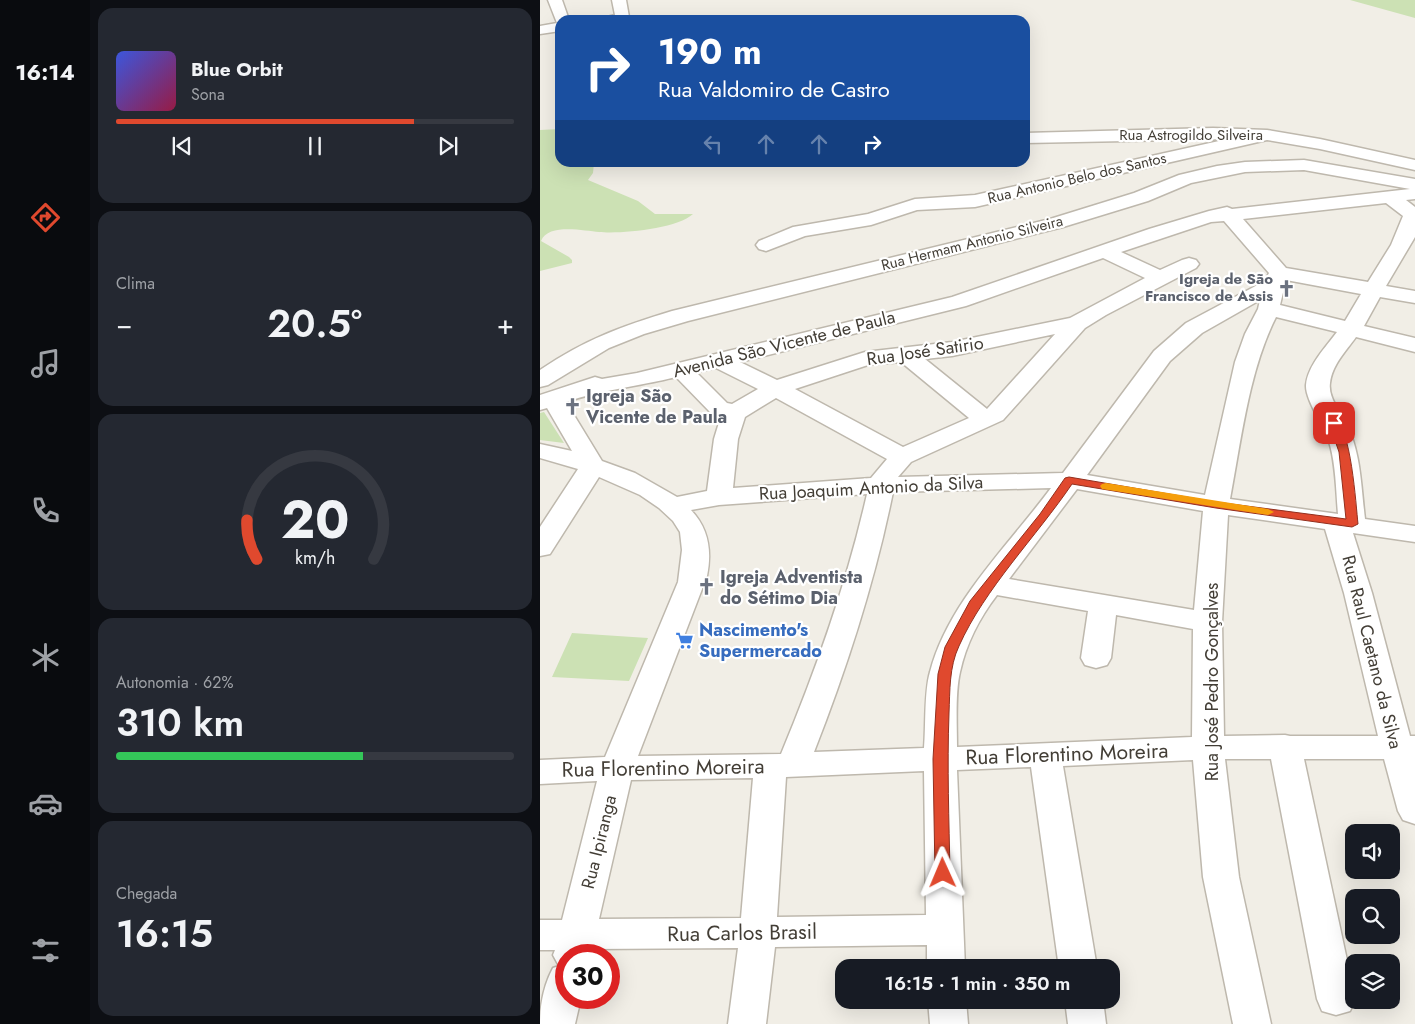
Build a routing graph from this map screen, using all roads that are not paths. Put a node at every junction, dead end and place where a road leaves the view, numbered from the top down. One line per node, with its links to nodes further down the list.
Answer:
1 (555, 0): 3 (street)
2 (619, 0): 4 (street)
3 (560, 15)
4 (622, 15)
5 (555, 28): 6 (street)
6 (540, 30)
7 (1267, 135): 8 (street, Rua Astrogildo Silveira); 9 (street, Rua Astrogildo Silveira); 14 (street, Rua Antonio Belo dos Santos)
8 (1030, 138)
9 (1415, 165)
10 (1415, 184): 11 (street, Rua Hermam Antonio Silveira)
11 (1386, 188): 12 (street, Avenida São Vicente de Paula); 13 (street, Avenida São Vicente de Paula); 20 (street, Rua Raul Caetano da Silva); 31 (street, Rua Hermam Antonio Silveira)
12 (1415, 194)
13 (1226, 214): 15 (street, Avenida São Vicente de Paula); 18 (street)
14 (766, 245)
15 (1103, 251): 17 (street); 19 (street, Avenida São Vicente de Paula)
16 (1189, 264): 17 (street)
17 (1160, 278): 23 (street)
18 (1276, 279): 20 (street); 22 (street, Rua José Pedro Gonçalves); 37 (street)
19 (987, 290): 27 (street, Avenida São Vicente de Paula); 30 (street, Avenida São Vicente de Paula)
20 (1373, 291): 21 (street); 24 (street, Rua Raul Caetano da Silva)
21 (1415, 297)
22 (1269, 309): 24 (street); 40 (street, Rua José Pedro Gonçalves)
23 (1077, 324): 26 (street, Rua José Satirio); 33 (street)
24 (1351, 330): 25 (street); 42 (street, Rua Raul Caetano da Silva)
25 (1415, 345)
26 (906, 354): 29 (street, Rua José Satirio); 33 (street)
27 (718, 360): 28 (street, Avenida São Vicente de Paula); 29 (street)
28 (681, 370): 30 (street, Avenida São Vicente de Paula); 32 (street)
29 (775, 388): 32 (street, Rua José Satirio); 35 (street)
30 (578, 390): 31 (street, Avenida São Vicente de Paula)
31 (544, 394): 36 (street)
32 (735, 413): 39 (street)
33 (986, 420): 35 (street)
34 (540, 451): 36 (street, Rua Ipiranga)
35 (902, 457): 38 (street)
36 (593, 466): 41 (street, Rua Ipiranga); 44 (street)
37 (1069, 480): 38 (street, Rua Joaquim Antonio da Silva); 40 (street, Rua Joaquim Antonio da Silva); 45 (street)
38 (882, 485): 39 (street, Rua Joaquim Antonio da Silva); 54 (street)
39 (719, 497): 41 (street, Rua Joaquim Antonio da Silva)
40 (1216, 505): 42 (street, Rua Joaquim Antonio da Silva); 47 (street, Rua José Pedro Gonçalves)
41 (674, 506): 55 (street, Rua Ipiranga)
42 (1344, 522): 43 (street, Rua Joaquim Antonio da Silva); 50 (street, Rua Raul Caetano da Silva)
43 (1415, 534)
44 (540, 546)
45 (991, 585): 46 (street); 53 (street)
46 (1104, 604): 47 (street); 48 (street)
47 (1208, 622): 51 (street, Rua José Pedro Gonçalves)
48 (1096, 658)
49 (1285, 746): 50 (street, Rua Florentino Moreira); 51 (street, Rua Florentino Moreira); 66 (street)
50 (1405, 747): 57 (street, Rua Raul Caetano da Silva)
51 (1208, 748): 52 (street, Rua Florentino Moreira); 74 (street, Rua José Pedro Gonçalves)
52 (1044, 754): 53 (street, Rua Florentino Moreira); 65 (street)
53 (940, 759): 54 (street, Rua Florentino Moreira); 58 (street)
54 (781, 765): 55 (street, Rua Florentino Moreira); 59 (street)
55 (617, 768): 56 (street, Rua Florentino Moreira); 62 (street, Rua Ipiranga)
56 (540, 772)
57 (1415, 811)
58 (944, 930): 59 (street, Rua Carlos Brasil); 64 (street)
59 (758, 932): 63 (street, Rua Carlos Brasil); 71 (street)
60 (540, 935): 61 (street, Rua Carlos Brasil)
61 (571, 944)
62 (574, 944)
63 (588, 944)
64 (946, 959)
65 (1077, 959)
66 (1336, 999)
67 (559, 1009): 70 (street)
68 (947, 1009): 72 (street)
69 (1086, 1009): 73 (street)
70 (556, 1024)
71 (747, 1024)
72 (948, 1024)
73 (1088, 1024)
74 (1252, 1024)

